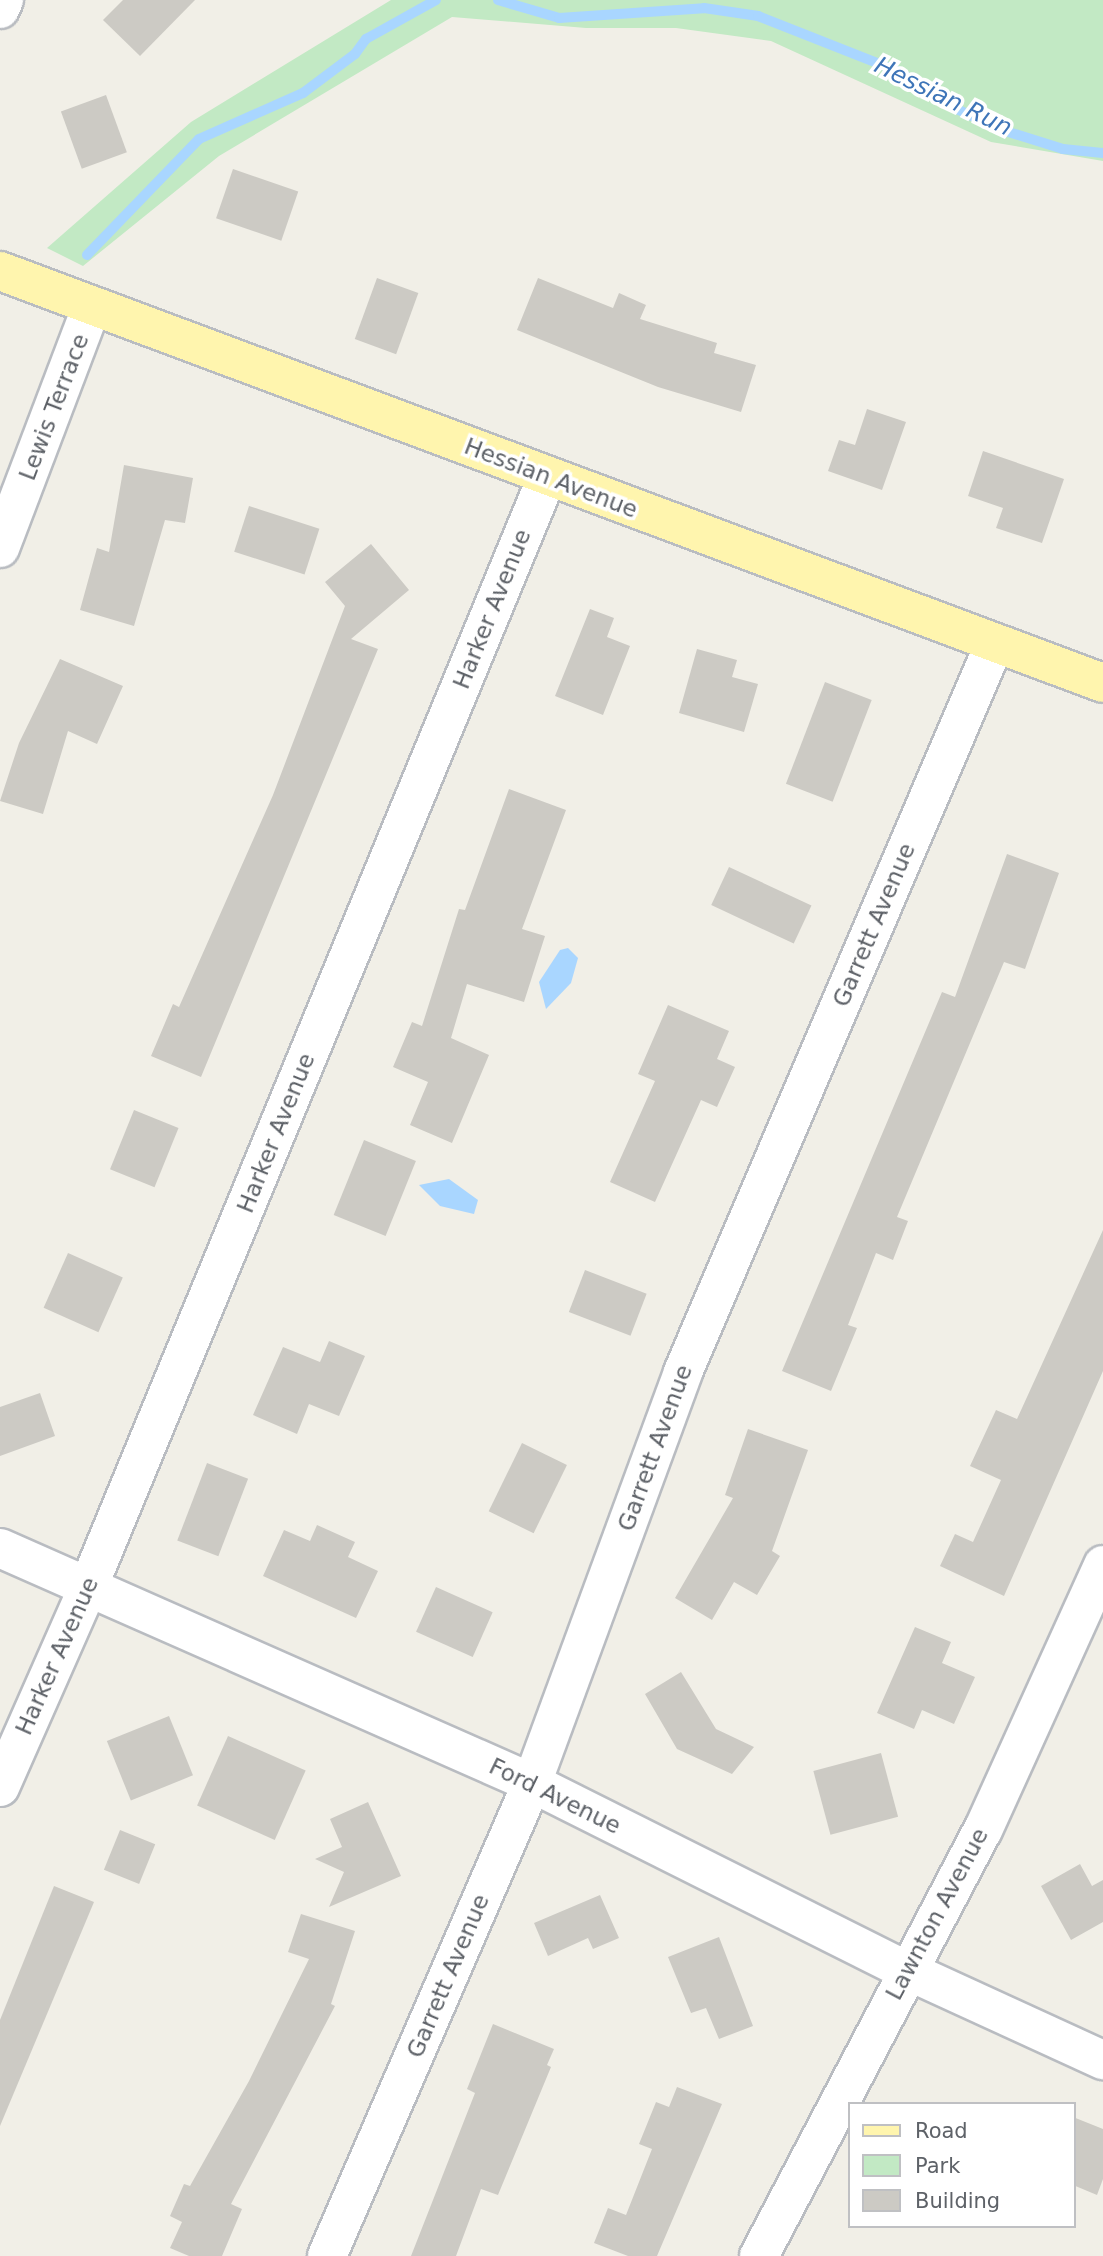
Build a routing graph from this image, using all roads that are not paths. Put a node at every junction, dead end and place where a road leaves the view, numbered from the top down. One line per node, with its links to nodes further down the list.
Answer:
1 (4, 0): 2 (street)
2 (0, 9)
3 (0, 271): 4 (main road, Hessian Avenue)
4 (92, 306): 5 (main road, Hessian Avenue); 6 (street, Lewis Terrace)
5 (547, 477): 7 (main road, Hessian Avenue); 11 (street, Harker Avenue)
6 (0, 548)
7 (994, 645): 8 (main road, Hessian Avenue); 13 (street, Garrett Avenue)
8 (1103, 683)
9 (0, 1548): 11 (street, Ford Avenue)
10 (1103, 1565): 12 (street, Lawnton Avenue)
11 (89, 1585): 13 (street, Ford Avenue); 14 (street, Harker Avenue)
12 (1095, 1603): 15 (street, Lawnton Avenue)
13 (532, 1783): 15 (street, Ford Avenue); 17 (street, Garrett Avenue)
14 (0, 1787)
15 (906, 1970): 16 (street, Ford Avenue); 18 (street, Lawnton Avenue)
16 (1103, 2060)
17 (327, 2256)
18 (759, 2256)

